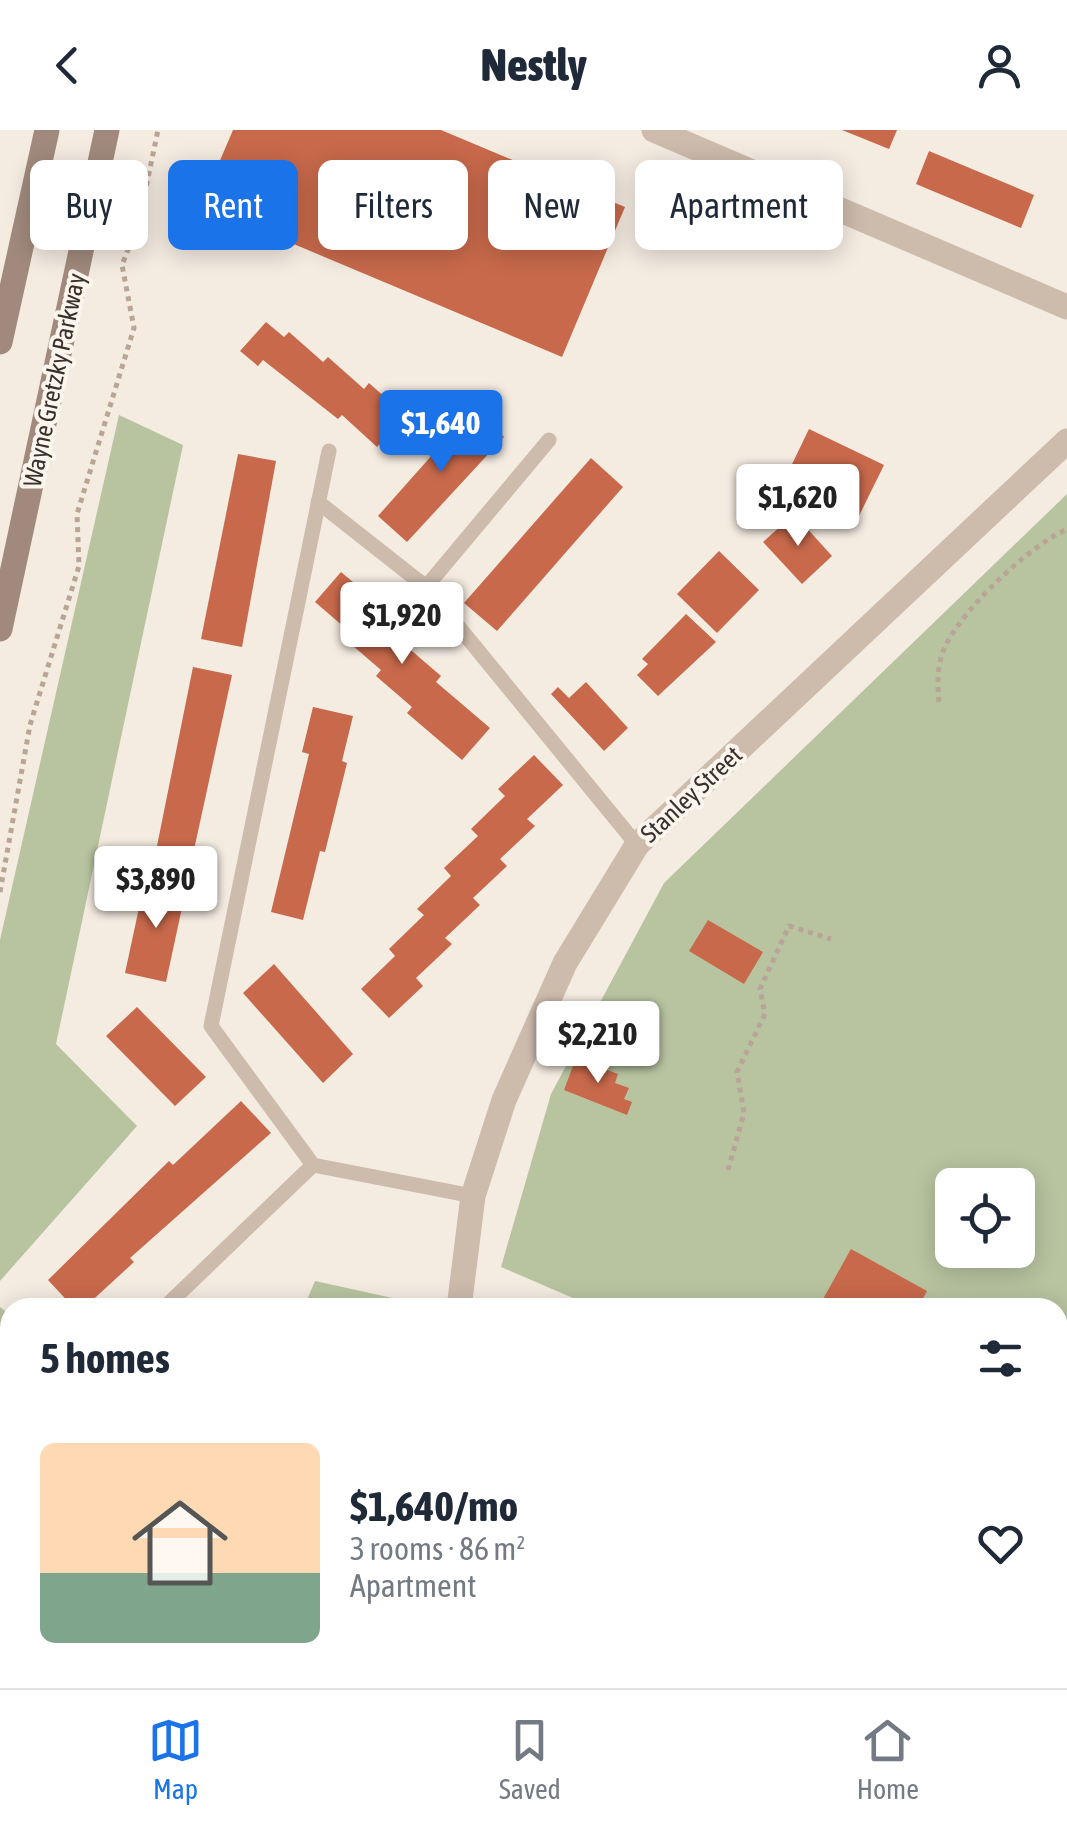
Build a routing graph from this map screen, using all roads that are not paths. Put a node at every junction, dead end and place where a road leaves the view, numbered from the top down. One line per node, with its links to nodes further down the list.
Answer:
1 (47, 130): 5 (main road)
2 (107, 130): 11 (main road, Wayne Gretzky Parkway)
3 (654, 130): 4 (street)
4 (1067, 307)
5 (0, 342)
6 (549, 440): 10 (lane)
7 (1067, 441): 12 (street, Stanley Street)
8 (329, 451): 9 (lane)
9 (318, 502): 10 (lane); 13 (lane)
10 (426, 587): 12 (lane)
11 (0, 629)
12 (637, 845): 14 (street, Stanley Street)
13 (313, 1166): 14 (lane); 15 (lane)
14 (474, 1196): 16 (street, Stanley Street)
15 (174, 1298)
16 (460, 1298)

